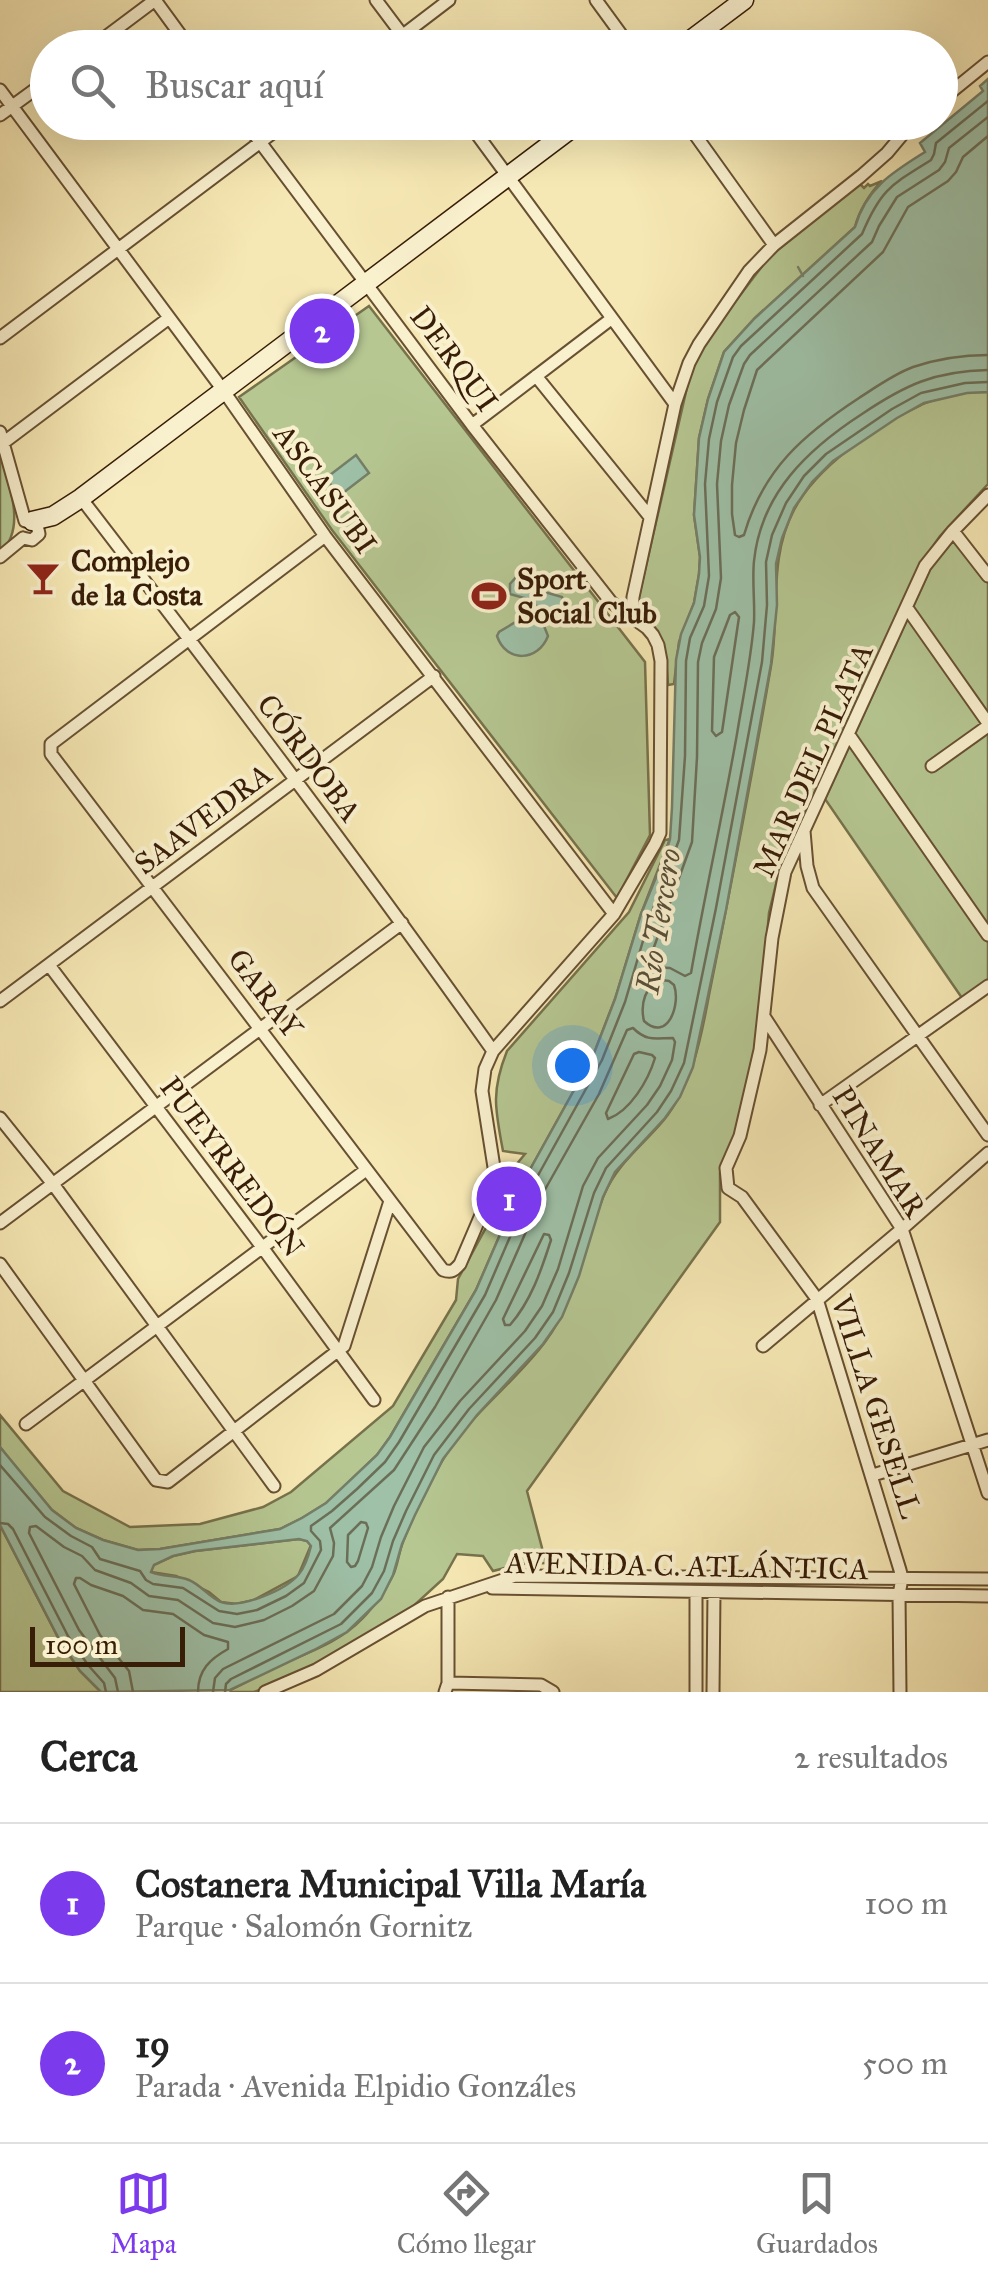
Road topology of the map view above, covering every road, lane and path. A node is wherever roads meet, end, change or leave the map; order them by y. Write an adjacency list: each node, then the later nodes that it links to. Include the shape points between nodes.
1 (155, 0): 6 (street); 7 (street)
2 (376, 0): 8 (street)
3 (449, 0): 9 (street)
4 (596, 0): 10 (street)
5 (744, 0): 11 (main road)
6 (115, 30)
7 (177, 30)
8 (398, 30)
9 (409, 30)
10 (618, 30)
11 (704, 30)
12 (988, 62): 13 (street)
13 (958, 86)
14 (0, 90): 16 (street, ASCASUBI)
15 (30, 93): 16 (street)
16 (12, 106): 17 (street); 18 (street, ASCASUBI)
17 (0, 116)
18 (30, 130)
19 (37, 140): 29 (street, ASCASUBI)
20 (258, 140): 26 (street, DERQUI)
21 (264, 140): 26 (street)
22 (482, 140): 27 (street)
23 (556, 140): 27 (main road)
24 (699, 140): 28 (street)
25 (898, 140): 28 (street)
26 (260, 143): 29 (street); 30 (street, DERQUI)
27 (509, 176): 30 (main road); 32 (street)
28 (774, 245): 36 (street, via 699,344)
29 (118, 248): 31 (street, ASCASUBI); 33 (street)
30 (367, 285): 35 (main road); 37 (street, DERQUI)
31 (170, 318): 35 (street, ASCASUBI); 38 (street)
32 (611, 319): 34 (street); 36 (street)
33 (0, 338)
34 (536, 376): 37 (street); 41 (street)
35 (223, 390): 40 (main road); 44 (street, ASCASUBI)
36 (675, 404): 41 (street)
37 (472, 425): 48 (street, DERQUI, via 611,602)
38 (2, 438): 42 (street)
39 (988, 495): 43 (street, MAR DEL PLATA)
40 (81, 498): 42 (main road); 49 (street, CÓRDOBA)
41 (650, 517): 48 (street)
42 (29, 529): 45 (street)
43 (953, 531): 46 (street); 47 (street, MAR DEL PLATA, via 925,566)
44 (326, 536): 49 (street); 50 (street, ASCASUBI)
45 (0, 558)
46 (988, 576)
47 (907, 608): 51 (street); 52 (street, MAR DEL PLATA)
48 (632, 616): 59 (street, DERQUI, via 653,635 661,661 661,823)
49 (190, 640): 54 (street, CÓRDOBA); 56 (street, GARAY, via 51,744 51,754)
50 (434, 676): 54 (street, SAAVEDRA); 59 (street, ASCASUBI)
51 (988, 724): 53 (street)
52 (849, 735): 55 (street, MAR DEL PLATA); 61 (street)
53 (932, 766)
54 (295, 782): 56 (street, SAAVEDRA); 60 (street, CÓRDOBA)
55 (804, 828): 57 (street); 58 (street, MAR DEL PLATA)
56 (153, 888): 62 (street, SAAVEDRA); 66 (street, GARAY)
57 (813, 888): 58 (street, via 794,884); 67 (street)
58 (781, 890): 65 (street, MAR DEL PLATA)
59 (614, 914): 68 (street, DERQUI)
60 (402, 923): 66 (street); 68 (street, CÓRDOBA)
61 (988, 936)
62 (49, 965): 64 (street, SAAVEDRA); 70 (street, PUEYRREDÓN)
63 (988, 986): 67 (street)
64 (0, 1001)
65 (764, 1018): 69 (street, PINAMAR); 74 (street, MAR DEL PLATA, via 740,1136)
66 (260, 1028): 70 (street); 75 (street, GARAY)
67 (917, 1036): 69 (street); 72 (street)
68 (492, 1051): 77 (street, GARAY, via 482,1091 496,1180 460,1264 442,1270)
69 (820, 1105): 79 (street, PINAMAR)
70 (156, 1106): 76 (street); 80 (street, PUEYRREDÓN)
71 (0, 1118): 76 (street)
72 (988, 1135)
73 (988, 1153): 79 (street)
74 (726, 1168): 82 (street, VILLA GESELL, via 728,1188 742,1197)
75 (366, 1170): 77 (street, GARAY); 80 (street)
76 (53, 1184): 78 (street); 83 (street)
77 (390, 1201): 85 (street)
78 (0, 1223)
79 (902, 1229): 82 (street); 91 (street, PINAMAR)
80 (262, 1248): 83 (street); 85 (street, PUEYRREDÓN)
81 (0, 1264): 86 (street)
82 (817, 1299): 84 (street); 92 (street, VILLA GESELL)
83 (156, 1327): 86 (street); 89 (street)
84 (763, 1346)
85 (338, 1351): 87 (street, PUEYRREDÓN); 89 (street)
86 (83, 1382): 88 (street); 89 (street, via 156,1480 168,1482)
87 (374, 1400)
88 (26, 1424)
89 (234, 1432): 93 (street)
90 (988, 1440): 91 (street)
91 (972, 1445): 92 (street); 94 (street, PINAMAR)
92 (873, 1476): 95 (street, VILLA GESELL)
93 (274, 1486)
94 (988, 1493)
95 (902, 1578): 96 (street, AVENIDA C. ATLÁNTICA); 97 (street, AVENIDA C. ATLÁNTICA, via 515,1576); 100 (street, VILLA GESELL)
96 (988, 1579)
97 (478, 1587): 98 (street, AVENIDA C. ATLÁNTICA); 102 (street)
98 (696, 1592): 99 (street, AVENIDA C. ATLÁNTICA); 106 (street)
99 (714, 1592): 100 (street, AVENIDA C. ATLÁNTICA); 107 (street)
100 (899, 1595): 101 (street, AVENIDA C. ATLÁNTICA); 108 (street, VILLA GESELL)
101 (988, 1596)
102 (448, 1597): 103 (street); 104 (street)
103 (446, 1688): 105 (street, via 541,1685)
104 (266, 1692)
105 (552, 1692)
106 (696, 1692)
107 (714, 1692)
108 (900, 1692)

